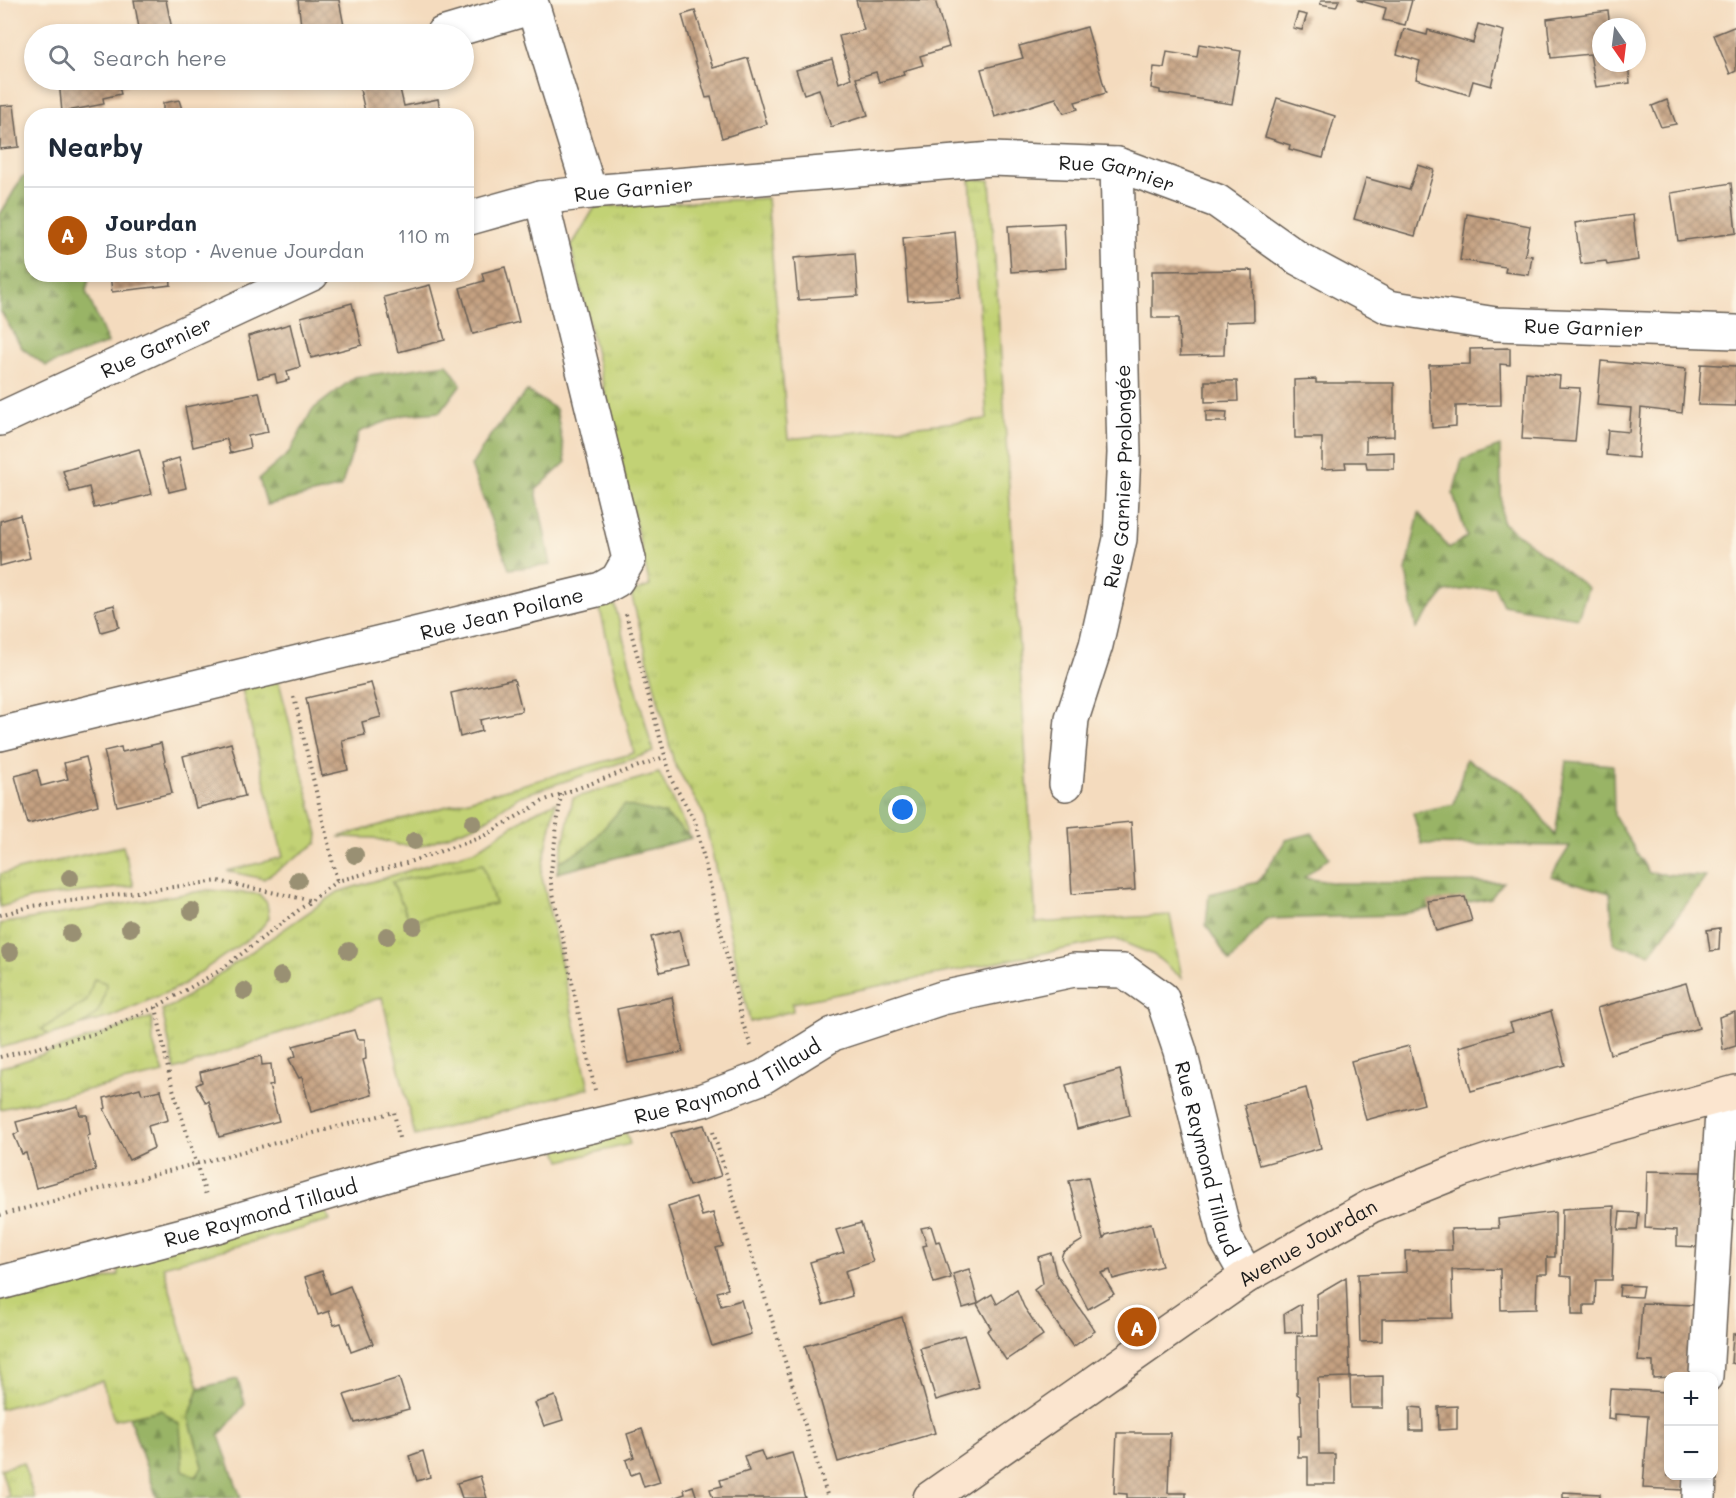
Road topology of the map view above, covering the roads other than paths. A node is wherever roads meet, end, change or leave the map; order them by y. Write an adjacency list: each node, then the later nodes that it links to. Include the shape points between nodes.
1 (474, 25): 3 (street, via 533,7)
2 (1118, 164): 3 (street, Rue Garnier, via 992,159); 7 (street, Rue Garnier, via 1217,201 1299,260 1388,307 1496,324); 10 (street, Rue Garnier Prolongée, via 1124,453 1120,539 1096,645 1072,719)
3 (590, 192): 4 (street, Rue Garnier)
4 (541, 198): 5 (street, Rue Garnier); 9 (street, Rue Jean Poilane, via 629,559 617,580 601,589)
5 (474, 217)
6 (295, 282): 8 (street, Rue Garnier)
7 (1736, 332)
8 (0, 419)
9 (0, 734)
10 (1066, 784)
11 (1729, 1094): 12 (main road, Avenue Jourdan, via 1512,1153 1414,1187 1371,1206); 14 (street)
12 (1247, 1276): 13 (street, Rue Raymond Tillaud, via 1226,1239 1180,1051 1162,998 1124,972 1074,970 942,998 833,1034 763,1077 703,1100 405,1170 217,1226); 16 (main road, Avenue Jourdan)
13 (0, 1283)
14 (1706, 1372)
15 (1700, 1480): 17 (street)
16 (930, 1498)
17 (1699, 1498)

